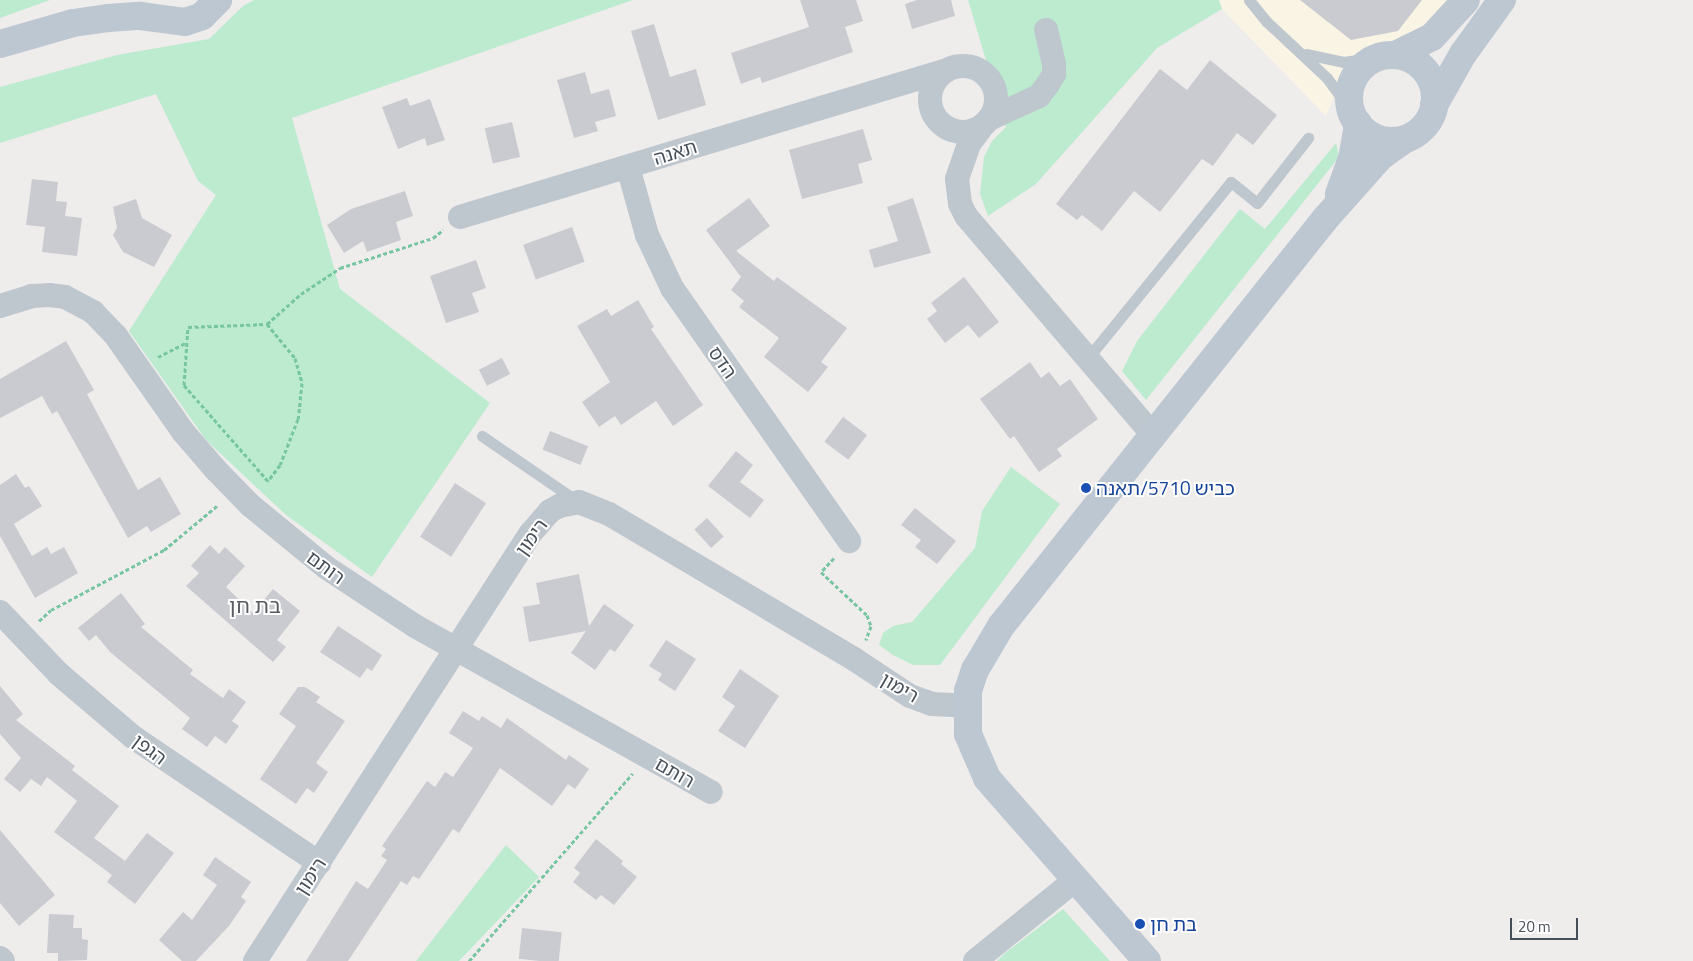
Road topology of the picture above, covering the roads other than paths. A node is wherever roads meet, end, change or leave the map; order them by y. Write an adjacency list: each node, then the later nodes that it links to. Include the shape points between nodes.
1 (109, 0): 7 (main road)
2 (218, 0): 6 (main road, via 209,11 194,20 176,22)
3 (1249, 0): 10 (lane, via 1267,22)
4 (1466, 0): 11 (main road, via 1432,37)
5 (1502, 0): 14 (main road, via 1463,54)
6 (150, 9): 7 (main road)
7 (73, 23): 9 (main road)
8 (1046, 30): 17 (street, via 1054,64 1054,74 1048,84 1039,96)
9 (0, 44)
10 (1302, 52): 11 (lane, via 1333,61 1352,62); 16 (lane, via 1339,91)
11 (1387, 56): 14 (main road, via 1412,59 1425,70 1433,84); 16 (main road, via 1364,65 1353,79 1349,95)
12 (947, 70): 13 (street, תאנה); 15 (street, via 933,84 930,96); 17 (street, via 965,66 988,77 996,101)
13 (890, 87): 15 (street, via 912,93); 20 (street, תאנה)
14 (1434, 105): 19 (main road, via 1426,124)
15 (935, 115): 17 (street, via 948,128 961,132); 21 (street)
16 (1354, 118): 19 (main road, via 1381,140); 23 (main road, via 1349,171)
17 (987, 122): 21 (street, via 964,155)
18 (1308, 138): 25 (lane, via 1258,203 1231,182)
19 (1405, 139): 23 (main road, via 1381,156)
20 (628, 166): 22 (street, תאנה); 29 (street, הדס, via 647,235 672,288)
21 (957, 185): 25 (street, via 966,216)
22 (460, 217)
23 (1325, 219): 26 (main road)
24 (0, 306): 31 (street, רותם, via 32,296 49,295 79,303 105,323 184,433 235,490 327,568 369,598)
25 (1087, 359): 26 (street)
26 (1153, 435): 32 (main road, via 1001,626 975,670)
27 (482, 436): 28 (lane)
28 (579, 502): 31 (street, רימון, via 559,506 540,521); 32 (street, רימון, via 609,514 921,701)
29 (849, 541)
30 (0, 612): 34 (street, הגפן, via 59,674 133,737)
31 (457, 649): 33 (street, רותם); 34 (street, רימון)
32 (967, 706): 35 (main road, via 968,734 987,778)
33 (711, 792)
34 (319, 863): 38 (street, רימון)
35 (1075, 880): 39 (street); 40 (main road)
36 (0, 958): 37 (street)
37 (2, 961)
38 (255, 961)
39 (975, 961)
40 (1147, 961)

